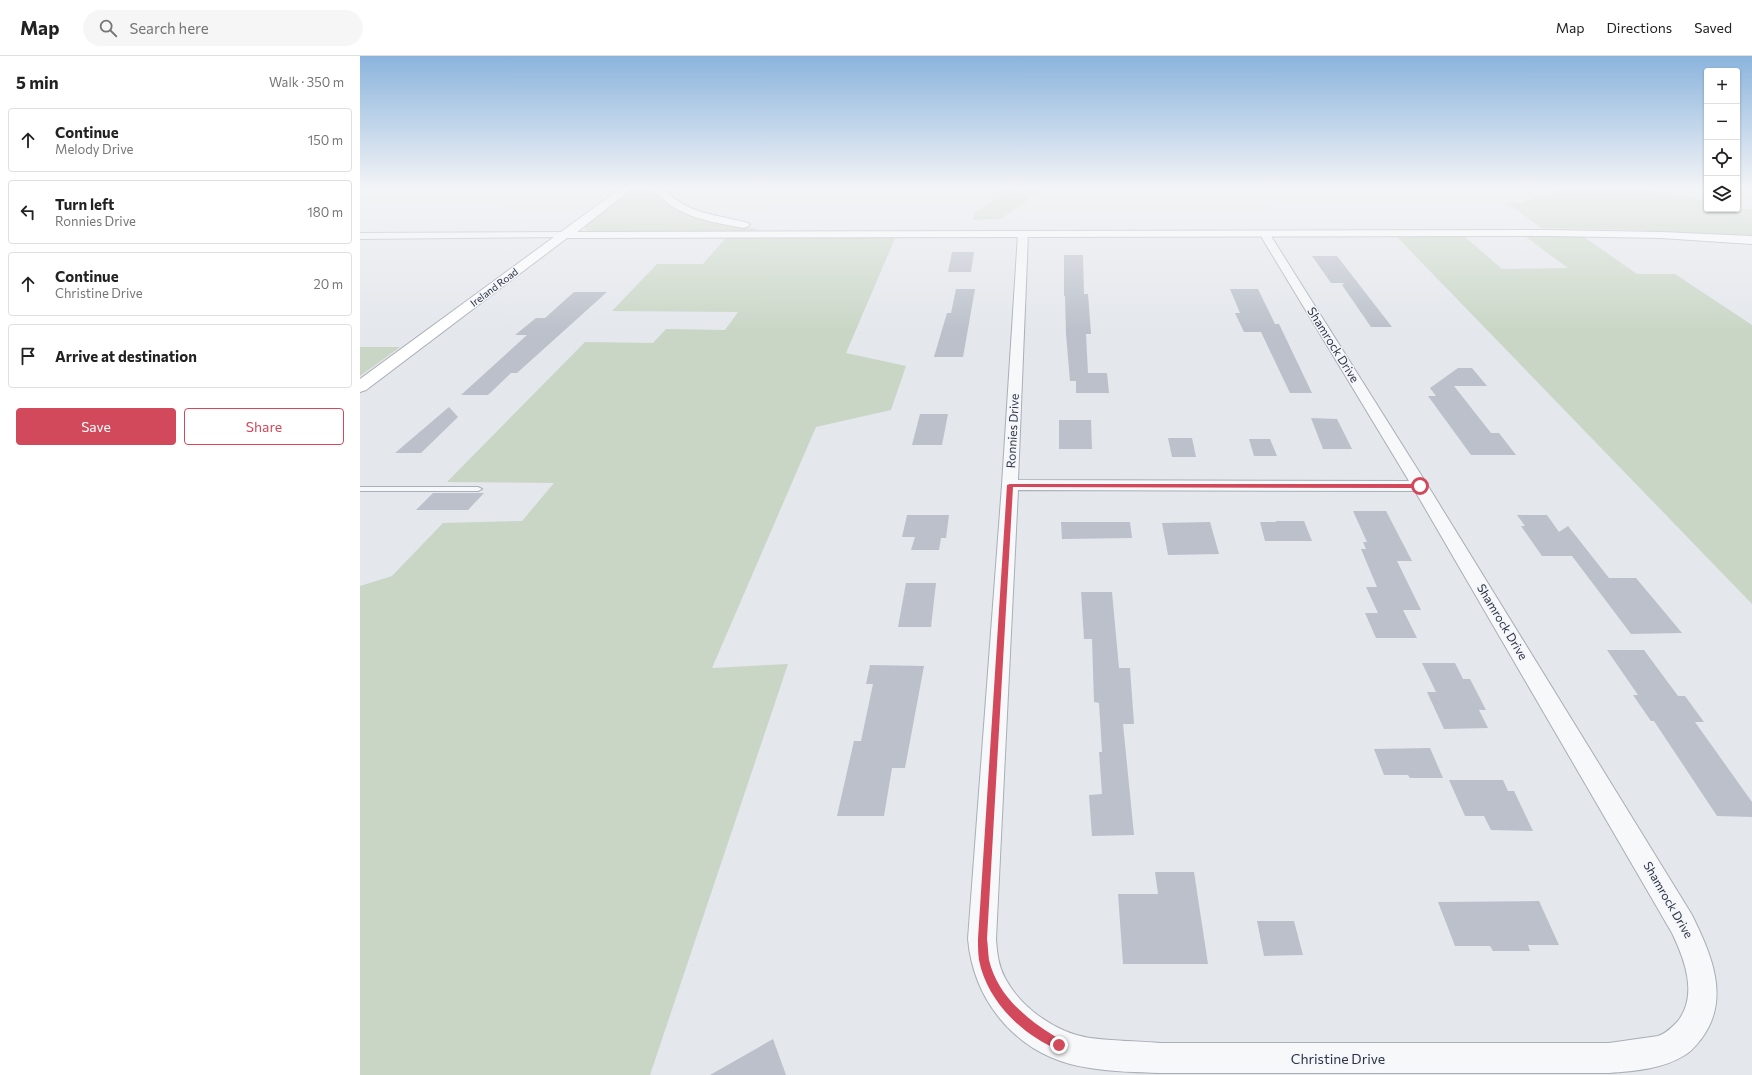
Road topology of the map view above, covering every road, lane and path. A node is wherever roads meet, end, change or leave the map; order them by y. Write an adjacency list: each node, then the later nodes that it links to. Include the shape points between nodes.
1 (565, 235): 8 (street, Ireland Road)
2 (360, 236): 3 (street)
3 (452, 236)
4 (1023, 236): 9 (street, Ronnies Drive)
5 (1266, 236): 10 (street, Shamrock Drive)
6 (1650, 236): 7 (street)
7 (1752, 240)
8 (360, 387)
9 (1010, 485): 10 (street); 13 (street, Ronnies Drive, via 982,939 984,960)
10 (1420, 486): 14 (street, Shamrock Drive, via 1675,910 1693,946 1701,975 1704,998)
11 (360, 489): 12 (lane)
12 (478, 489)
13 (994, 987): 14 (street, Christine Drive, via 1012,1011 1034,1031 1059,1045 1089,1053 1160,1058 1609,1058 1652,1053 1675,1044)
14 (1697, 1023)

